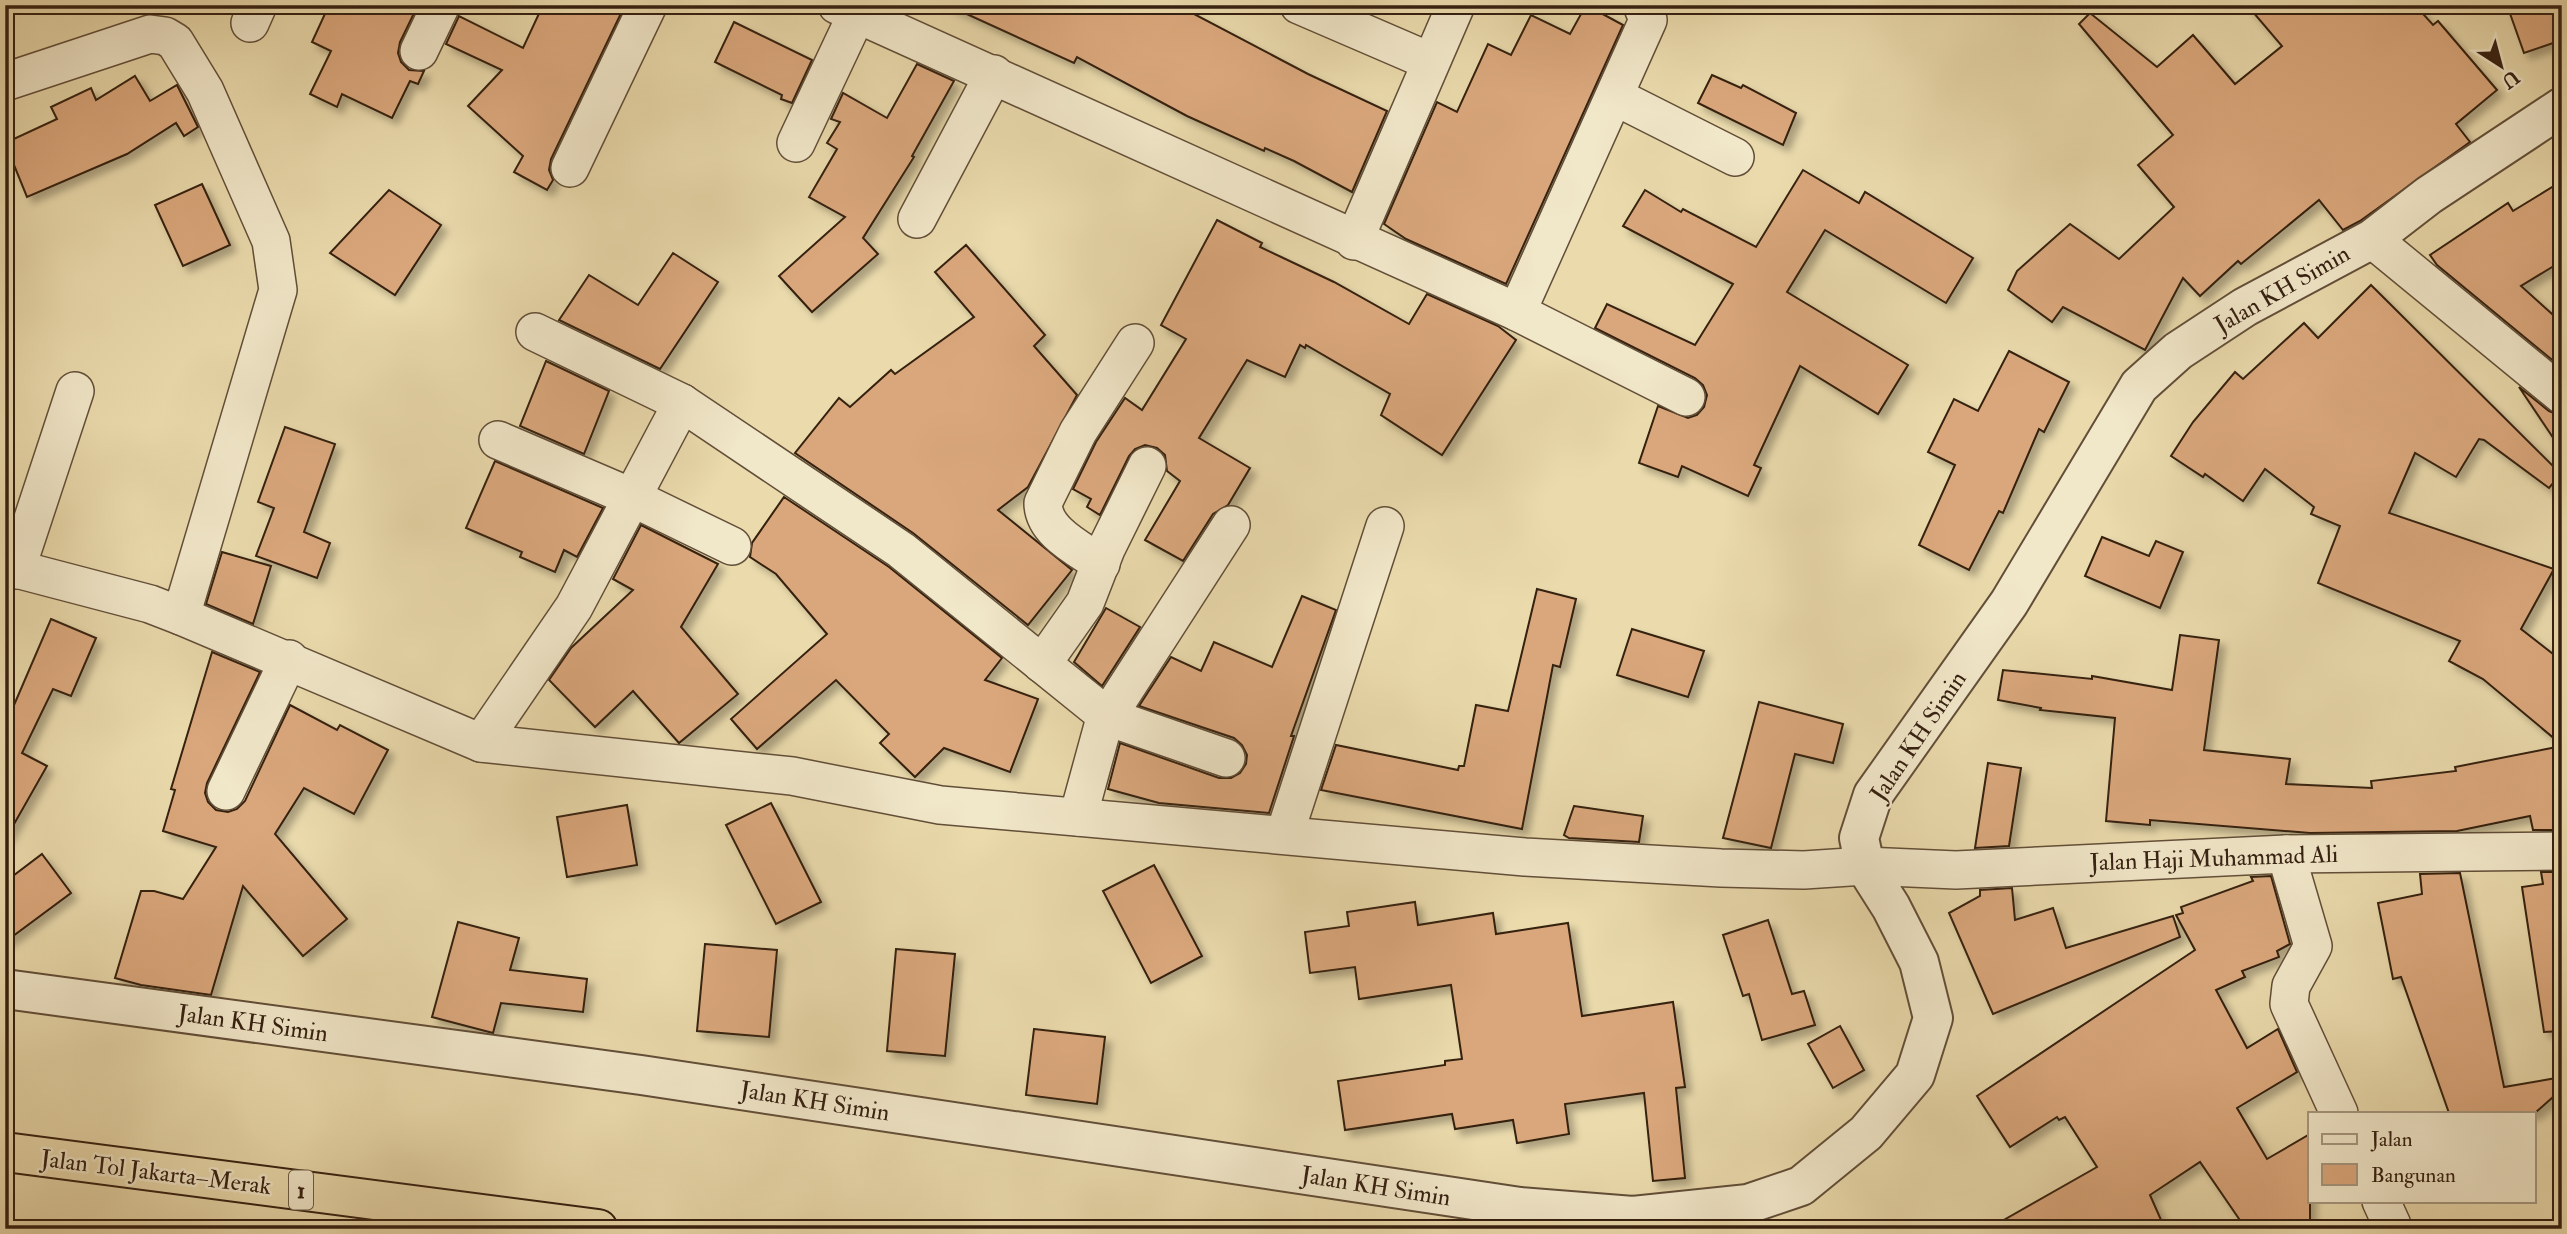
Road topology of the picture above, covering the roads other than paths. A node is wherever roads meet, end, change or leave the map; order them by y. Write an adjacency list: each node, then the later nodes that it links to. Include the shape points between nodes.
1 (441, 5): 7 (street)
2 (648, 5): 15 (street)
3 (1299, 5): 8 (street)
4 (1456, 5): 8 (street)
5 (1642, 5): 11 (street, via 1648,20)
6 (852, 8): 9 (street); 13 (street)
7 (419, 51)
8 (1429, 61): 18 (street)
9 (994, 74): 16 (street); 18 (street)
10 (5, 82): 34 (street, via 150,34 165,36 182,51 205,91 271,241 278,289)
11 (1616, 97): 14 (street); 19 (street)
12 (2562, 107): 17 (street, Jalan KH Simin, via 2429,195)
13 (796, 144)
14 (1735, 158)
15 (570, 168)
16 (917, 219)
17 (2372, 239): 23 (street); 45 (street, Jalan KH Simin, via 2245,307 2178,351 2140,386 2009,603 1873,795 1859,838)
18 (1354, 241): 19 (street)
19 (1517, 312): 24 (street)
20 (536, 332): 25 (street)
21 (1135, 343): 32 (street, via 1078,432 1043,503 1050,526)
22 (75, 391): 33 (street)
23 (2562, 396)
24 (1686, 397)
25 (682, 403): 28 (street); 36 (street, via 901,550)
26 (498, 440): 28 (street)
27 (1147, 466): 32 (street)
28 (631, 497): 31 (street); 38 (street, via 574,607)
29 (1231, 525): 37 (street)
30 (1385, 526): 42 (street)
31 (732, 546)
32 (1101, 564): 36 (street, via 1085,603)
33 (11, 568): 34 (street, Jalan Haji Muhammad Ali)
34 (181, 616): 35 (street, Jalan Haji Muhammad Ali)
35 (289, 659): 38 (street, Jalan Haji Muhammad Ali); 40 (street)
36 (1042, 664): 37 (street)
37 (1108, 717): 39 (street); 41 (street)
38 (481, 743): 41 (street, Jalan Haji Muhammad Ali, via 792,776 940,805)
39 (1226, 758)
40 (226, 791)
41 (1077, 817): 42 (street, Jalan Haji Muhammad Ali)
42 (1285, 833): 45 (street, Jalan Haji Muhammad Ali, via 1551,859 1735,868)
43 (2562, 851): 44 (street, Jalan Haji Muhammad Ali)
44 (2286, 854): 45 (street, Jalan Haji Muhammad Ali, via 1956,870); 47 (street, via 2313,946 2291,986 2289,1004)
45 (1866, 866): 46 (street, Jalan KH Simin, via 1919,962 1933,1018 1915,1075 1866,1133 1801,1186 1748,1204 1633,1216 1506,1205 641,1075)
46 (5, 989)
47 (2339, 1112)
48 (5, 1152): 49 (highway, Jalan Tol Jakarta–Merak / 1)
49 (598, 1229)

